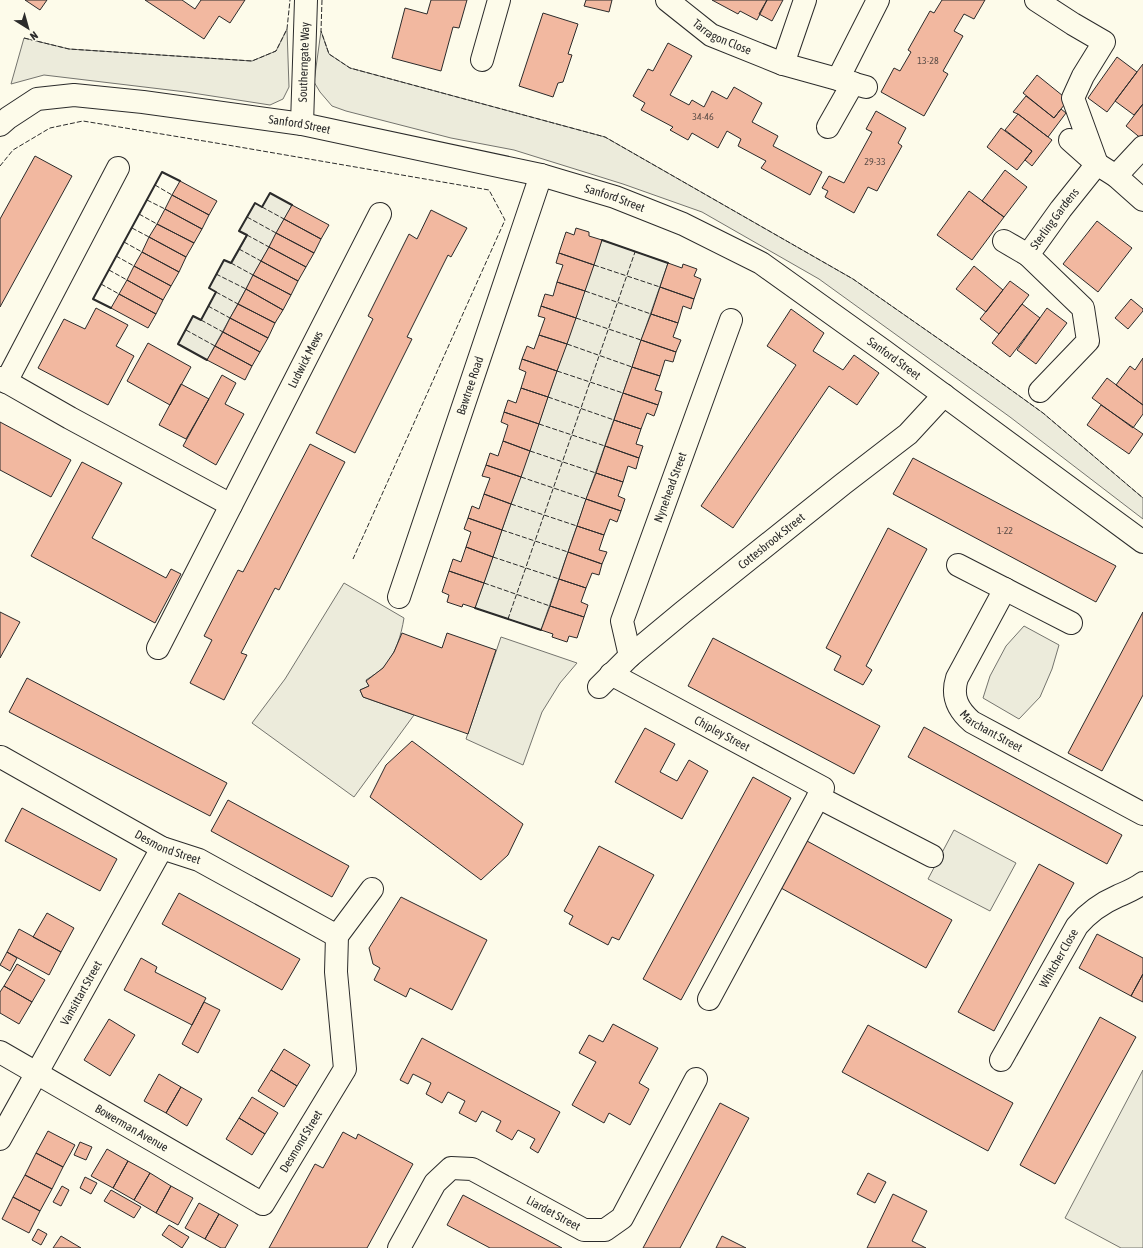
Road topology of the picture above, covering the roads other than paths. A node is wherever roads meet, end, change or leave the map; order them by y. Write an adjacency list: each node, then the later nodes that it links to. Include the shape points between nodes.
1 (306, 0): 10 (street, Southerngate Way)
2 (499, 0): 7 (street)
3 (667, 0): 8 (street, Tarragon Close, via 711,35)
4 (805, 0): 8 (street)
5 (878, 0): 9 (street)
6 (1036, 0): 15 (street, via 1104,42 1073,98)
7 (482, 60)
8 (783, 64): 9 (street, Tarragon Close)
9 (853, 83): 12 (street)
10 (302, 124): 11 (street, Sanford Street, via 74,95 37,99); 17 (street, Sanford Street)
11 (0, 125)
12 (828, 127)
13 (1070, 140): 15 (street)
14 (1143, 147): 18 (street)
15 (1097, 164): 18 (street); 22 (street, Sterling Gardens, via 1061,208)
16 (118, 168): 24 (street)
17 (541, 175): 26 (street, Sanford Street, via 615,196 683,224 761,263); 31 (street, Bawtree Road)
18 (1116, 176): 19 (street)
19 (1143, 200)
20 (380, 214): 27 (street, Ludwick Mews)
21 (1004, 241): 22 (street)
22 (1028, 255): 25 (street, Sterling Gardens, via 1083,308 1088,341)
23 (731, 320): 34 (street, Nynehead Street, via 622,621)
24 (3, 380): 27 (street)
25 (1040, 391)
26 (944, 395): 28 (street, Sanford Street); 34 (street, Cottesbrook Street, via 908,434)
27 (231, 505): 33 (street, Ludwick Mews)
28 (1143, 542)
29 (958, 565): 30 (street)
30 (1005, 589): 32 (street); 38 (street, Marchant Street, via 957,678 954,694 959,709 972,722)
31 (399, 597)
32 (1071, 623)
33 (158, 648)
34 (630, 656): 35 (street, Cottesbrook Street)
35 (605, 680): 37 (street, Chipley Street, via 823,788)
36 (1, 757): 39 (street, Desmond Street)
37 (818, 797): 40 (street); 44 (street)
38 (1143, 814)
39 (162, 848): 43 (street, Desmond Street, via 199,860); 47 (street, Vansittart Street)
40 (932, 856)
41 (1143, 883): 46 (street, Whitcher Close, via 1106,902 1083,918)
42 (372, 889): 43 (street)
43 (337, 936): 50 (street, Desmond Street, via 336,972 345,1069)
44 (709, 999)
45 (0, 1052): 47 (street, Bowerman Avenue)
46 (1001, 1060)
47 (36, 1074): 49 (street, Vansittart Street); 50 (street, Bowerman Avenue)
48 (696, 1079): 51 (street, Liardet Street, via 622,1218 606,1230 584,1230 472,1169 451,1168 435,1183)
49 (0, 1139)
50 (263, 1204)
51 (399, 1248)

